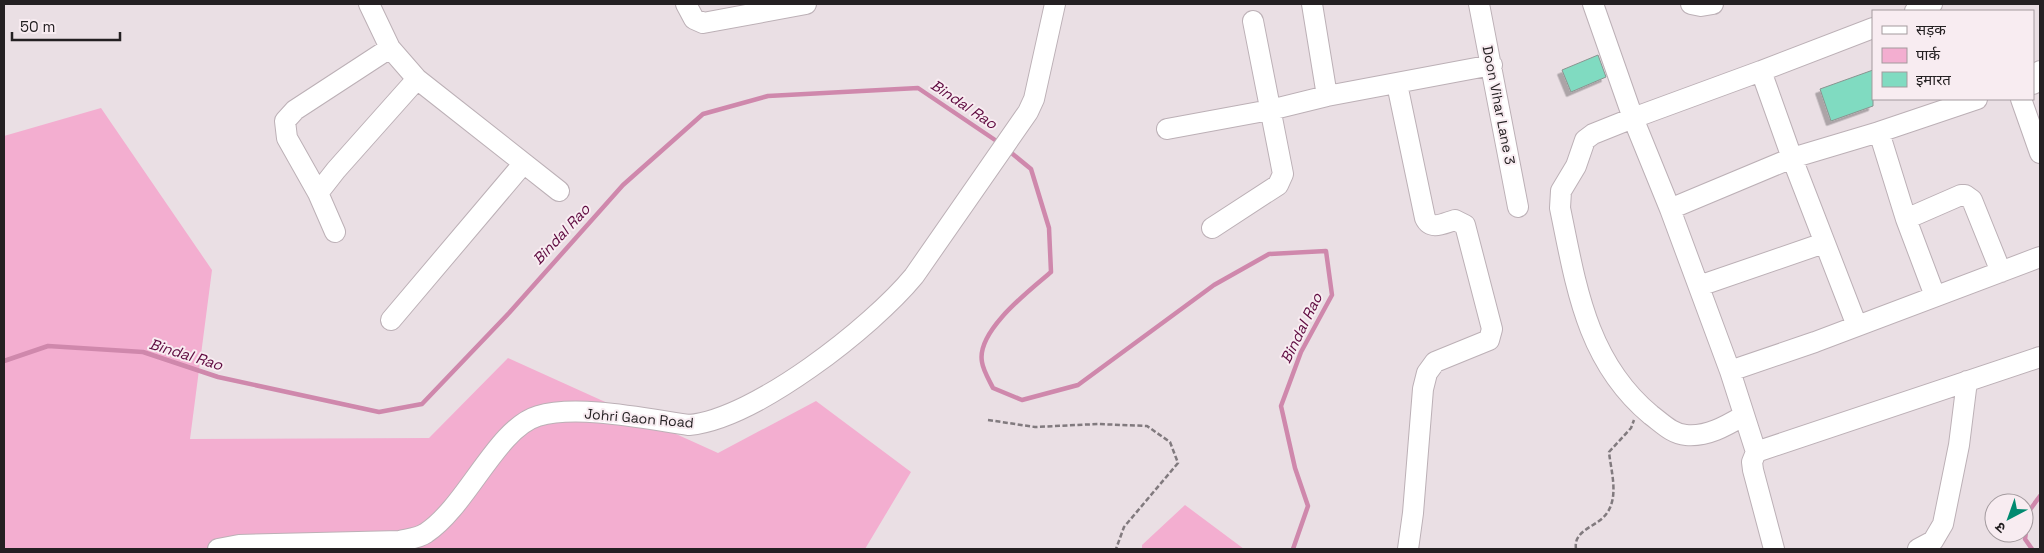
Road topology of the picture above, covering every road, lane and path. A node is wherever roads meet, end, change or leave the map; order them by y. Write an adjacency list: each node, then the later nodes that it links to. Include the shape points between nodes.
1 (369, 4): 15 (street)
2 (686, 4): 11 (street, via 694,19 703,22)
3 (806, 4): 11 (street)
4 (1055, 4): 53 (street, Johri Gaon Road, via 1034,99 1014,134 914,276 861,328 778,389 748,407 704,424 583,412 536,416 506,439 446,518 424,535 400,541 239,545)
5 (1312, 4): 22 (street)
6 (1479, 4): 16 (street, Doon Vihar Lane 3)
7 (1593, 4): 26 (street)
8 (1690, 4): 9 (street)
9 (1713, 4)
10 (1932, 4): 12 (street)
11 (761, 7)
12 (1917, 10)
13 (1254, 21): 25 (street)
14 (1872, 28): 17 (street)
15 (390, 48): 19 (street); 33 (street, via 288,115 284,124 287,138)
16 (1492, 65): 21 (street); 34 (street, Doon Vihar Lane 3)
17 (1761, 71): 26 (street); 30 (street)
18 (2040, 72): 20 (street)
19 (417, 79): 31 (street); 33 (street)
20 (2034, 83)
21 (1397, 84): 22 (street); 55 (street, via 1425,218 1428,224 1435,226 1455,220 1465,225 1492,329 1489,340 1435,362 1427,373)
22 (1327, 96): 25 (street)
23 (1974, 100): 28 (street)
24 (2022, 100): 29 (street)
25 (1270, 110): 27 (street); 37 (street, via 1282,166 1281,181)
26 (1633, 118): 35 (street); 49 (street, via 1585,140 1562,191 1560,208 1588,328 1610,370)
27 (1167, 129)
28 (1879, 132): 30 (street); 36 (street)
29 (2040, 153)
30 (1792, 158): 35 (street); 39 (street)
31 (523, 164): 32 (street); 44 (street)
32 (559, 190)
33 (318, 194): 38 (street)
34 (1518, 207)
35 (1670, 209): 42 (street)
36 (1906, 219): 41 (street, via 1961,196 1969,196); 43 (street)
37 (1212, 228)
38 (336, 232)
39 (1824, 243): 42 (street); 45 (street)
40 (2040, 257): 41 (street)
41 (2001, 272): 43 (street)
42 (1699, 286): 47 (street)
43 (1935, 296): 45 (street)
44 (391, 320)
45 (1857, 326): 47 (street)
46 (2040, 357): 48 (street)
47 (1730, 371): 50 (street)
48 (1967, 381): 52 (street); 58 (street, via 1959,445 1943,524 1933,541)
49 (1641, 405): 50 (street, via 1668,428 1687,436 1718,430); 56 (path, via 1631,428 1609,452 1614,493 1607,514 1579,535)
50 (1743, 416): 52 (street)
51 (988, 420): 54 (path, via 1035,427 1147,426 1170,442 1178,463 1124,527)
52 (1756, 452): 57 (street, via 1753,470)
53 (218, 549)
54 (1116, 549)
55 (1408, 549)
56 (1576, 549)
57 (1774, 549)
58 (1918, 549)

